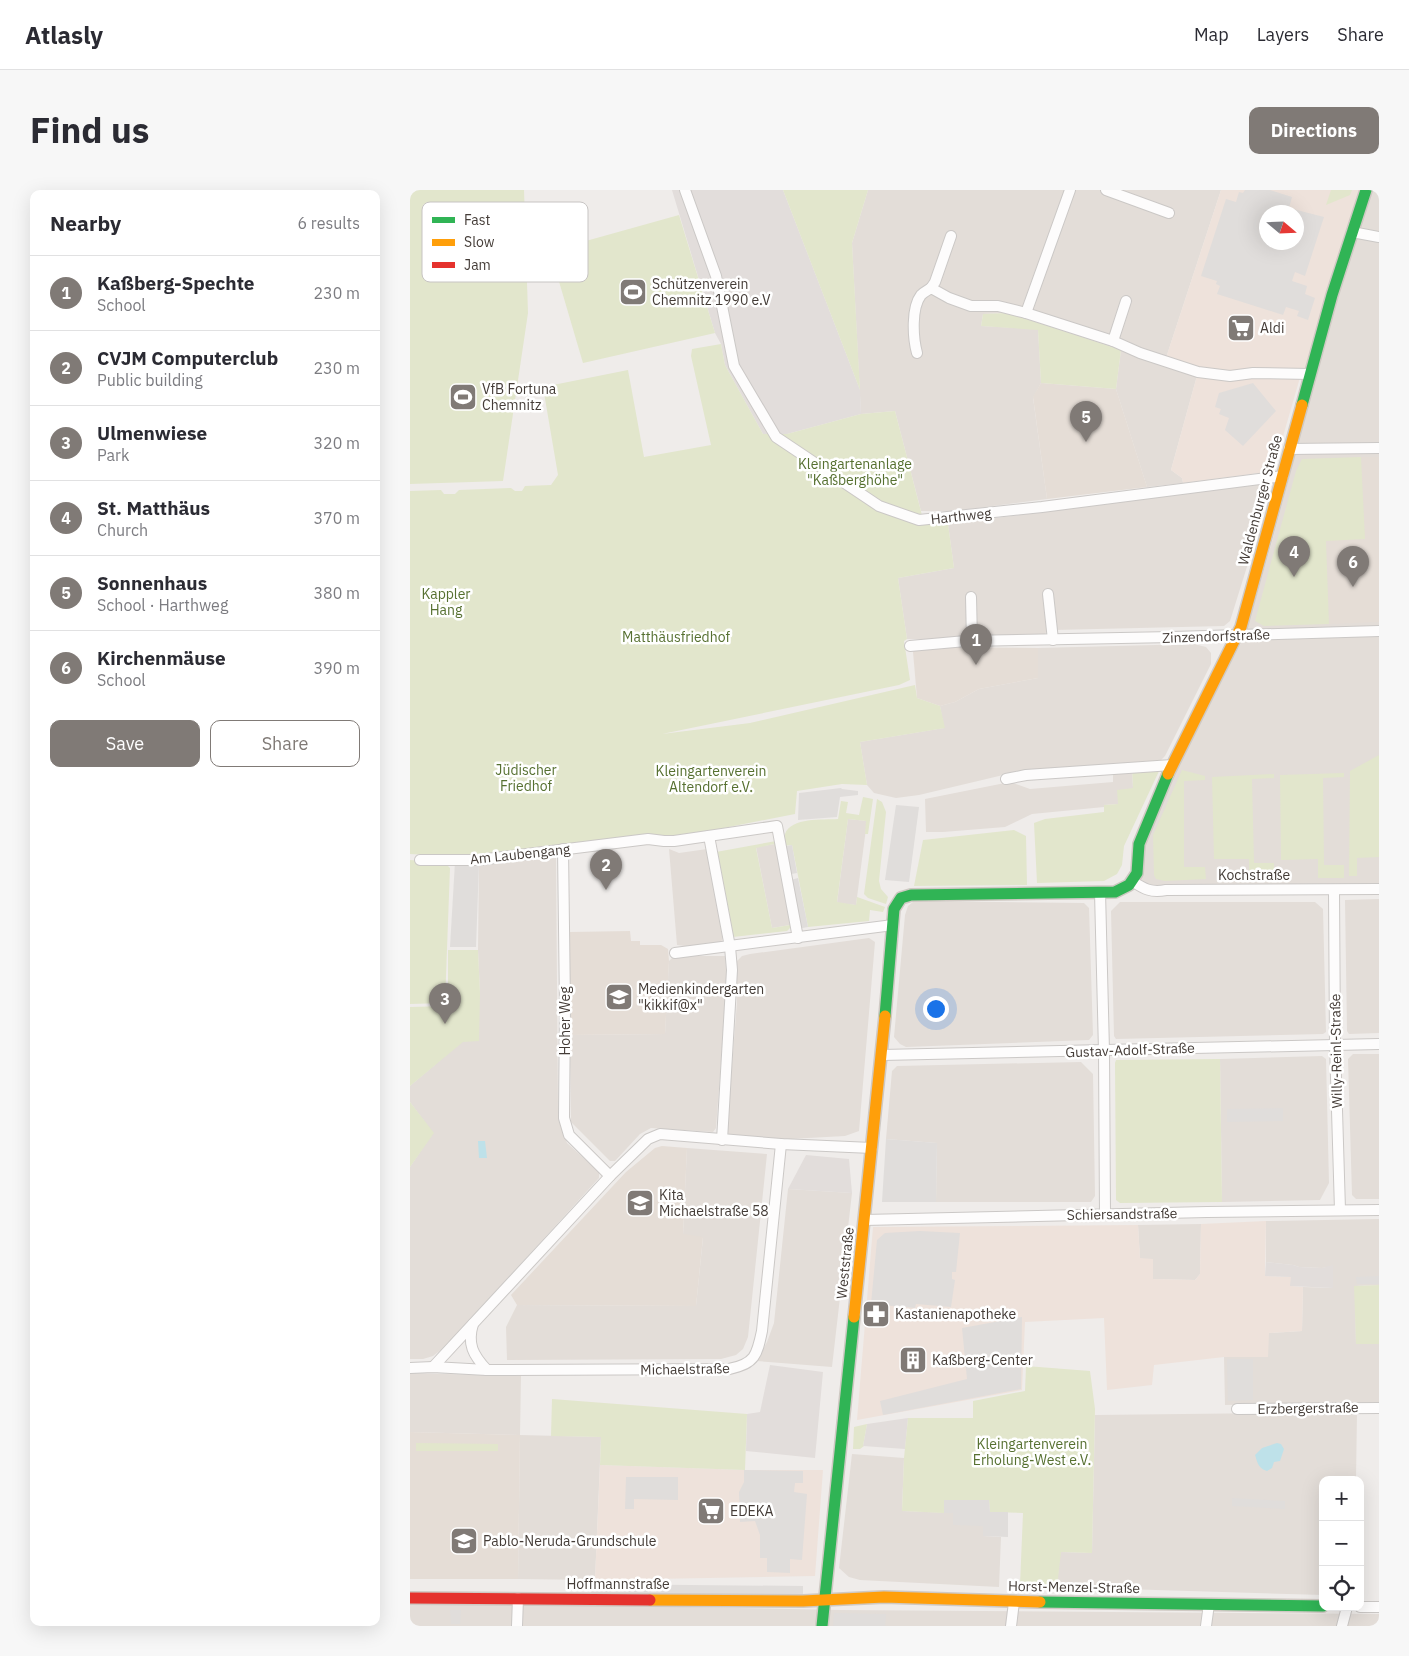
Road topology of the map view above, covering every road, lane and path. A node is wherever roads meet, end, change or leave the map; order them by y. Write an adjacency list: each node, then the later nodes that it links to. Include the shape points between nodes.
1 (685, 190): 17 (street, Harthweg, via 716,276 734,366 776,437 878,506 919,520)
2 (1070, 190): 11 (street)
3 (1106, 190): 5 (street)
4 (1366, 190): 6 (street, Waldenburger Straße)
5 (1169, 212)
6 (1352, 232): 8 (street); 14 (street, Waldenburger Straße)
7 (951, 236): 9 (street)
8 (1379, 236)
9 (931, 288): 11 (street, via 971,306 998,306); 13 (street, via 920,298 914,316 913,338)
10 (1126, 302): 12 (street)
11 (1026, 313): 12 (street)
12 (1112, 341): 14 (street, via 1198,372 1230,376)
13 (917, 353)
14 (1310, 374): 16 (street, Waldenburger Straße)
15 (1379, 448): 16 (street)
16 (1289, 449): 17 (street, Waldenburger Straße)
17 (1283, 476): 21 (street, Waldenburger Straße)
18 (1048, 594): 22 (street)
19 (970, 597): 23 (street)
20 (1379, 631): 21 (street, Zinzendorfstraße)
21 (1237, 636): 22 (street, Zinzendorfstraße); 25 (street, Waldenburger Straße)
22 (1053, 640): 23 (street, Zinzendorfstraße)
23 (972, 641): 24 (street, Zinzendorfstraße)
24 (910, 646)
25 (1172, 765): 26 (street); 30 (street, Waldenburger Straße, via 1139,844 1137,873)
26 (1006, 779)
27 (709, 836): 28 (street, Am Laubengang); 35 (street, Am Laubengang, via 777,826); 36 (street)
28 (563, 849): 29 (street, Am Laubengang, via 479,860); 45 (street, Hoher Weg, via 564,1118 569,1135)
29 (420, 860)
30 (1128, 884): 32 (street, Kochstraße, via 1154,892); 33 (street, via 1115,892)
31 (1379, 889): 32 (street, Kochstraße)
32 (1334, 891): 38 (street, Willy-Reinl-Straße)
33 (1100, 892): 34 (street, Weststraße, via 911,895 897,902); 40 (street)
34 (893, 925): 35 (street); 41 (street, Weststraße)
35 (798, 938): 36 (street)
36 (730, 947): 37 (street); 42 (street, via 732,970)
37 (676, 953)
38 (1335, 1044): 39 (street, Gustav-Adolf-Straße); 40 (street, Gustav-Adolf-Straße); 46 (street, Willy-Reinl-Straße)
39 (1379, 1044)
40 (1104, 1051): 41 (street, Gustav-Adolf-Straße); 48 (street)
41 (882, 1055): 44 (street, Weststraße)
42 (722, 1140): 43 (street); 45 (street, via 660,1134 648,1139)
43 (781, 1144): 44 (street); 53 (street, Michaelstraße, via 762,1331 752,1360 742,1367 729,1369)
44 (872, 1148): 49 (street, Weststraße)
45 (610, 1176): 50 (street)
46 (1340, 1210): 47 (street, Schiersandstraße); 48 (street, Schiersandstraße)
47 (1379, 1210)
48 (1105, 1215): 49 (street, Schiersandstraße)
49 (864, 1220): 58 (street, Weststraße)
50 (473, 1323): 51 (street); 53 (street, via 470,1340 476,1357)
51 (433, 1367): 52 (street, Michaelstraße); 53 (street, Michaelstraße)
52 (410, 1368)
53 (487, 1370)
54 (1379, 1408): 55 (street, Erzbergerstraße)
55 (1237, 1409)
56 (410, 1598): 57 (street, Hoffmannstraße)
57 (518, 1598): 58 (street, Hoffmannstraße); 65 (street)
58 (825, 1599): 59 (street, Horst-Menzel-Straße, via 884,1597); 66 (street, Weststraße)
59 (1014, 1602): 60 (street, Horst-Menzel-Straße); 67 (street)
60 (1209, 1604): 61 (street, Horst-Menzel-Straße); 68 (street)
61 (1319, 1606)
62 (1364, 1607): 63 (street)
63 (1379, 1607)
64 (1346, 1611): 69 (street)
65 (517, 1626)
66 (822, 1626)
67 (1012, 1626)
68 (1206, 1626)
69 (1342, 1626)

